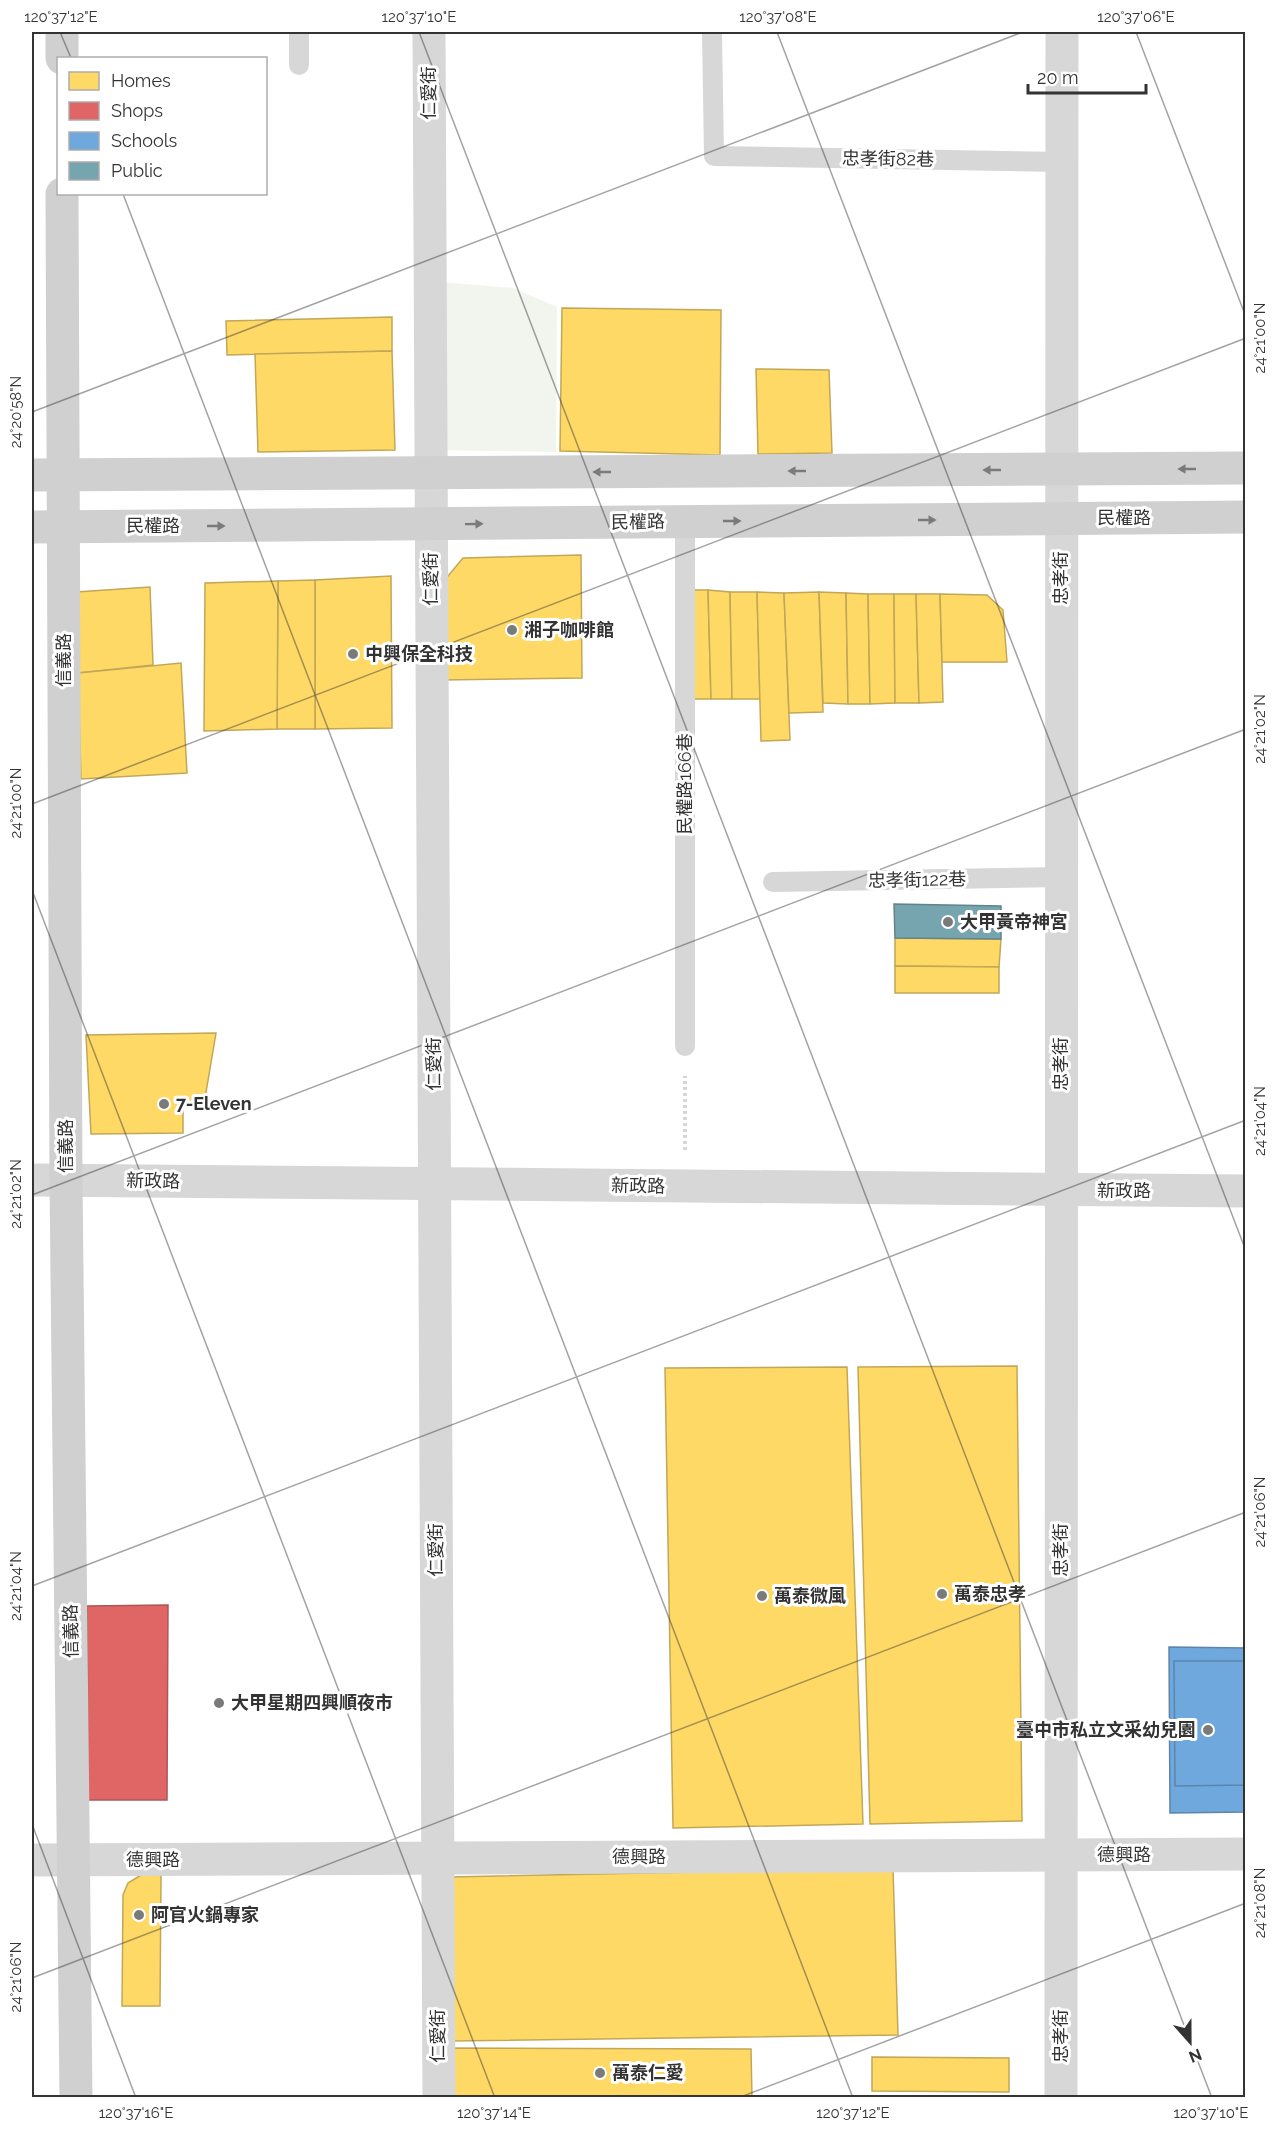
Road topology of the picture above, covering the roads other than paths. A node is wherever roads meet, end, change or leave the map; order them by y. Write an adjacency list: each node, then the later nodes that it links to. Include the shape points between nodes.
1 (62, 32): 6 (street)
2 (299, 32): 7 (lane)
3 (429, 32): 12 (street, 仁愛街)
4 (712, 32): 8 (lane, 忠孝街82巷, via 714,156)
5 (1062, 32): 8 (street, 忠孝街)
6 (62, 57)
7 (299, 65)
8 (1062, 162): 11 (street, 忠孝街)
9 (62, 195): 13 (street, 信義路)
10 (1245, 468): 11 (street, one-way to 11)
11 (1062, 470): 12 (street, one-way to 12); 15 (street, 忠孝街)
12 (431, 473): 13 (street); 17 (street, 仁愛街)
13 (47, 475): 19 (street, 信義路)
14 (1245, 517): 15 (street, 民權路)
15 (1061, 519): 16 (street, 民權路, one-way to 15); 20 (street, 忠孝街)
16 (685, 522): 17 (street, 民權路, one-way to 16); 22 (lane, 民權路166巷)
17 (431, 524): 19 (street, 民權路, one-way to 17); 25 (street, 仁愛街)
18 (32, 527): 19 (street, 民權路)
19 (63, 527): 24 (street, 信義路)
20 (1061, 877): 21 (lane, 忠孝街122巷); 26 (street, 忠孝街)
21 (773, 882)
22 (685, 1046)
23 (32, 1180): 24 (street, 新政路)
24 (66, 1181): 25 (street, 新政路); 32 (street, 信義路)
25 (434, 1184): 26 (street, 新政路); 30 (street, 仁愛街)
26 (1061, 1191): 27 (street, 新政路); 29 (street, 忠孝街)
27 (1245, 1191)
28 (1245, 1854): 29 (street, 德興路)
29 (1061, 1855): 30 (street, 德興路); 35 (street, 忠孝街)
30 (438, 1858): 32 (street, 德興路); 34 (street, 仁愛街)
31 (32, 1860): 32 (street, 德興路)
32 (74, 1860): 33 (street, 信義路)
33 (76, 2097)
34 (439, 2097)
35 (1061, 2097)

